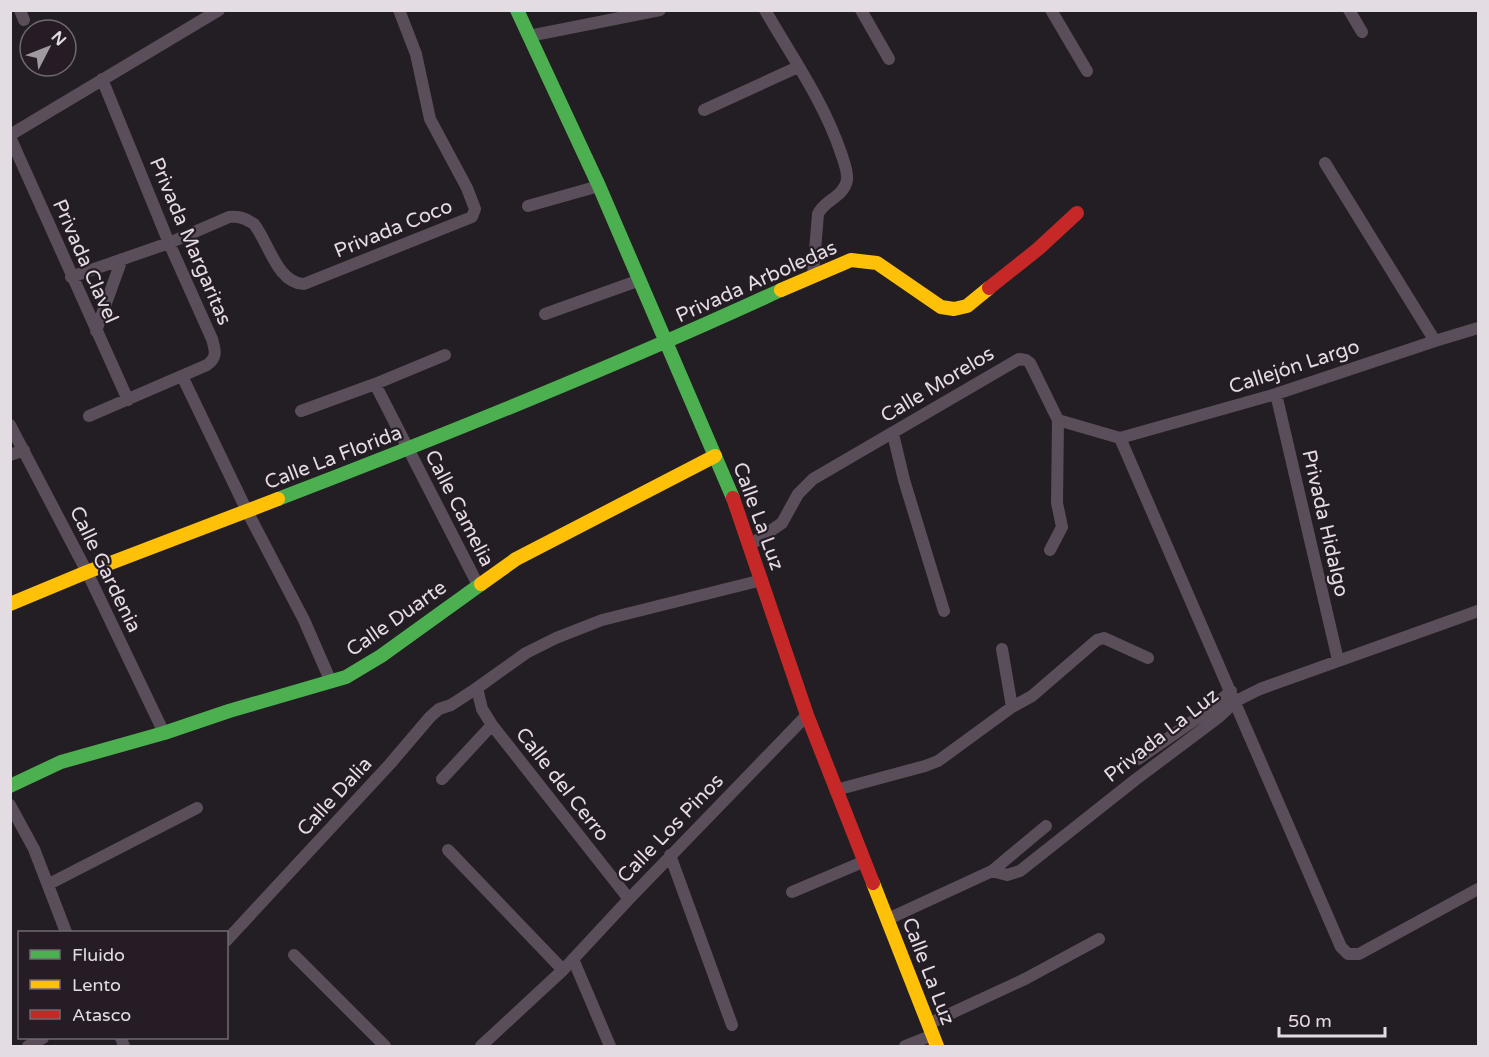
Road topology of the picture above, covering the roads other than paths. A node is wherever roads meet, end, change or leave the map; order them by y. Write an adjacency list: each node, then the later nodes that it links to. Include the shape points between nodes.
1 (219, 10): 14 (street)
2 (399, 10): 21 (street, Privada Coco, via 416,54 430,118 461,175 474,213 304,284 285,276 254,224 247,219 229,217)
3 (517, 10): 10 (street, Calle La Luz)
4 (660, 10): 10 (street)
5 (765, 10): 12 (street)
6 (861, 10): 11 (street)
7 (1051, 10): 13 (street)
8 (1349, 10): 9 (street)
9 (1362, 32)
10 (529, 36): 18 (street, Calle La Luz)
11 (889, 59)
12 (798, 67): 15 (street); 23 (street, via 829,119 847,171 844,188 818,214)
13 (1087, 71)
14 (102, 79): 16 (street); 21 (street, Privada Margaritas)
15 (704, 110)
16 (10, 136): 24 (street, Privada Clavel)
17 (1325, 163): 29 (street)
18 (599, 186): 19 (street); 25 (street, Calle La Luz)
19 (528, 206)
20 (1077, 213): 23 (street, Privada Arboledas, via 967,306 941,307 877,263 851,260)
21 (169, 243): 22 (street); 32 (street, Privada Margaritas, via 215,349 213,360)
22 (122, 259): 24 (street); 28 (street)
23 (813, 275): 30 (street, Privada Arboledas)
24 (71, 277): 28 (street, Privada Clavel)
25 (640, 280): 26 (street); 30 (street, Calle La Luz)
26 (545, 314)
27 (1479, 328): 29 (street, Callejón Largo)
28 (96, 331): 35 (street, Privada Clavel)
29 (1435, 341): 34 (street, Callejón Largo)
30 (668, 342): 42 (street, Calle La Florida); 45 (street, Calle La Luz)
31 (445, 355): 33 (street)
32 (182, 376): 35 (street, Privada Margaritas); 46 (street)
33 (375, 384): 36 (street); 42 (street, Calle Camelia)
34 (1276, 394): 41 (street, Callejón Largo); 57 (street, Privada Hidalgo)
35 (128, 400): 37 (street, Privada Margaritas)
36 (301, 411)
37 (89, 416)
38 (1058, 420): 40 (street, Calle Morelos, via 1030,363 1019,358); 41 (street); 48 (street, via 1057,503 1062,527)
39 (10, 425): 43 (street, Calle Gardenia)
40 (893, 434): 47 (street, Calle Morelos, via 813,479 798,494 782,523); 53 (street)
41 (1120, 438): 60 (street)
42 (408, 448): 46 (street, Calle La Florida); 51 (street, Calle Camelia)
43 (24, 450): 44 (street); 49 (street, Calle Gardenia)
44 (10, 455)
45 (715, 456): 47 (street, Calle La Luz); 51 (street, Calle Duarte, via 516,560)
46 (247, 511): 49 (street, Calle La Florida); 58 (street, via 304,620)
47 (750, 545): 50 (street, Calle La Luz)
48 (1050, 550)
49 (87, 572): 52 (street, Calle La Florida); 64 (street, Calle Gardenia)
50 (762, 580): 59 (street, Calle Dalia, via 602,620 526,653); 62 (street, Calle La Luz)
51 (478, 585): 58 (street, Calle Duarte, via 381,656)
52 (10, 604)
53 (944, 611)
54 (1476, 616): 57 (street, Privada La Luz)
55 (1002, 649): 61 (street)
56 (1148, 658): 61 (street, via 1104,638 1097,640 1032,696)
57 (1338, 660): 60 (street, Privada La Luz)
58 (331, 682): 64 (street, Calle Duarte)
59 (477, 688): 63 (street, Calle del Cerro, via 482,710); 82 (street, Calle Dalia, via 430,717)
60 (1233, 696): 65 (street); 75 (street, Privada La Luz, via 1220,717 1020,871 1007,875); 77 (street, via 1341,947 1348,954 1359,954)
61 (1012, 707): 68 (street, via 938,761)
62 (807, 715): 68 (street, Calle La Luz); 73 (street, Calle Los Pinos)
63 (492, 725): 66 (street); 79 (street, Calle del Cerro)
64 (165, 733): 67 (street, Calle Duarte, via 61,762)
65 (1138, 759)
66 (442, 779)
67 (10, 786)
68 (836, 790): 74 (street, Calle La Luz)
69 (10, 805): 76 (street)
70 (197, 808): 76 (street)
71 (1046, 826): 75 (street)
72 (448, 850): 86 (street)
73 (670, 855): 79 (street, Calle Los Pinos); 87 (street)
74 (865, 861): 78 (street); 80 (street, Calle La Luz)
75 (992, 871): 80 (street, Privada La Luz)
76 (49, 884): 81 (street)
77 (1479, 889)
78 (792, 892)
79 (629, 899): 85 (street, Calle Los Pinos)
80 (888, 919): 88 (street, Calle La Luz)
81 (65, 931)
82 (228, 939)
83 (1099, 939): 88 (street)
84 (294, 955): 91 (street)
85 (573, 959): 86 (street, Calle Los Pinos); 93 (street)
86 (563, 970): 92 (street, Calle Los Pinos)
87 (732, 1025)
88 (933, 1035): 94 (street)
89 (41, 1039): 90 (street)
90 (28, 1047)
91 (385, 1047)
92 (482, 1047)
93 (610, 1047)
94 (905, 1047)

